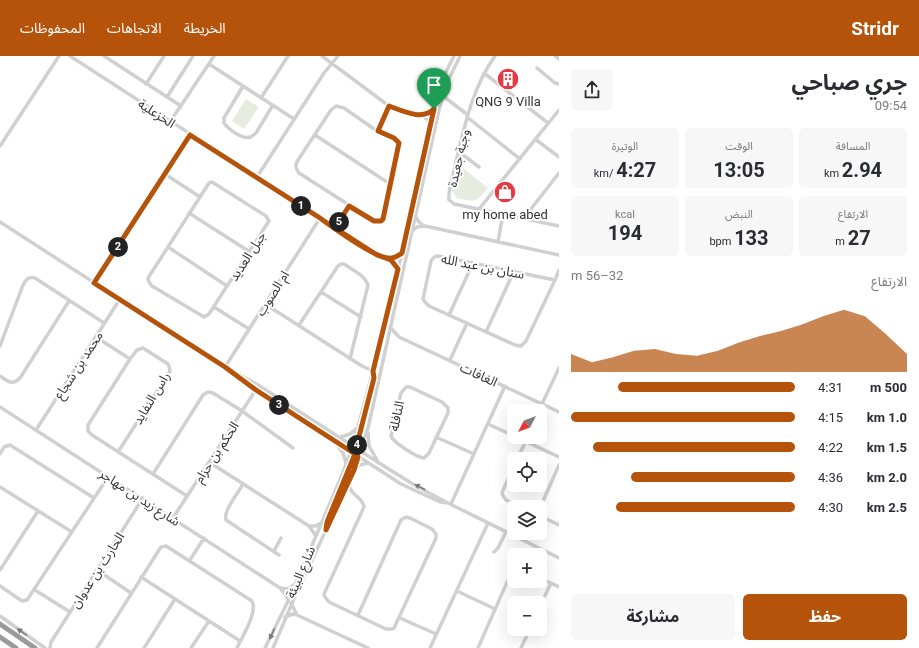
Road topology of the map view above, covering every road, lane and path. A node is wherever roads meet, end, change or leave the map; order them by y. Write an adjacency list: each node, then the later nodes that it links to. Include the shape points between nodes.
1 (59, 56): 42 (street)
2 (70, 56): 16 (street, الخزعلية)
3 (80, 56): 16 (street)
4 (105, 56): 21 (street)
5 (164, 56): 21 (street)
6 (193, 56): 25 (street)
7 (214, 56): 17 (street)
8 (288, 56): 26 (street)
9 (322, 56): 18 (street)
10 (338, 56): 18 (street)
11 (454, 56): 30 (street, شارع البيئة, via 442,80)
12 (460, 56): 24 (street, شارع البيئة)
13 (495, 56): 20 (street, وجبة جعيدة)
14 (555, 56): 15 (street)
15 (559, 59)
16 (77, 61): 35 (street, الخزعلية)
17 (209, 64): 23 (street); 28 (street)
18 (332, 64): 29 (street); 34 (street)
19 (537, 68): 22 (street)
20 (484, 73): 33 (street, وجبة جعيدة); 37 (street)
21 (146, 84): 25 (street)
22 (559, 84)
23 (243, 86): 26 (street); 27 (street, via 224,118 226,127 244,138 251,137)
24 (443, 96): 33 (street); 56 (street, شارع البيئة)
25 (167, 97): 28 (street)
26 (260, 98): 27 (street)
27 (272, 105): 34 (street)
28 (181, 106): 35 (street)
29 (389, 106): 32 (street); 38 (street)
30 (434, 109): 32 (street); 36 (street, شارع البيئة)
31 (559, 110): 37 (street)
32 (422, 115): 36 (street)
33 (467, 116): 43 (street, وجبة جعيدة); 45 (street)
34 (294, 119): 49 (street)
35 (170, 122): 39 (street, الخزعلية)
36 (431, 123): 67 (street, شارع البيئة)
37 (548, 123): 41 (street)
38 (378, 131): 40 (street, via 344,108 336,106); 50 (street, via 399,143)
39 (190, 135): 47 (street); 49 (street, الخزعلية)
40 (315, 135): 50 (street); 52 (street, via 296,163 296,170)
41 (535, 139): 44 (street); 45 (street)
42 (0, 146)
43 (459, 152): 46 (street); 53 (street, وجبة جعيدة, via 449,200 454,204)
44 (559, 157)
45 (520, 158): 53 (street)
46 (478, 167)
47 (165, 174): 51 (street); 75 (street)
48 (559, 174): 58 (street)
49 (256, 177): 57 (street, الخزعلية)
50 (390, 184): 52 (street, via 381,221 374,221)
51 (200, 197): 54 (street, جبل العديد); 66 (street, جبل العديد, via 212,182 268,217 268,223)
52 (349, 206): 62 (street)
53 (479, 209): 55 (street, وجبة جعيدة)
54 (189, 213): 65 (street, جبل العديد); 66 (street)
55 (503, 214): 58 (street, وجبة جعيدة); 64 (street)
56 (415, 216): 60 (street, via 418,222); 63 (street, شارع البيئة)
57 (320, 218): 62 (street, الخزعلية); 80 (street, ام الصوب)
58 (524, 218): 61 (street, وجبة جعيدة)
59 (0, 222): 75 (street)
60 (425, 226): 63 (street, via 417,227); 64 (street)
61 (559, 226)
62 (335, 228): 69 (street, الخزعلية, via 377,255)
63 (411, 232): 87 (street, شارع البيئة)
64 (498, 242): 68 (street)
65 (168, 247): 76 (street); 81 (street, جبل العديد, via 149,276 149,282 204,317 208,316)
66 (250, 252): 76 (street, جبل العديد)
67 (402, 253): 69 (street); 71 (street, شارع البيئة)
68 (559, 255)
69 (388, 258): 71 (street, الخزعلية)
70 (473, 263): 73 (street, سنان بن عبد الله); 82 (street); 82 (street, سنان بن عبد الله, via 440,256 431,261 424,301 429,306)
71 (398, 269): 100 (street, شارع البيئة)
72 (559, 270): 74 (street, سنان بن عبد الله)
73 (514, 271): 74 (street, سنان بن عبد الله); 89 (street)
74 (555, 280): 89 (street, سنان بن عبد الله, via 524,344 515,345)
75 (94, 283): 78 (street)
76 (227, 286): 81 (street, جبل العديد)
77 (321, 292): 83 (street); 83 (street, via 339,265 344,264 367,282 368,289); 86 (street)
78 (120, 299): 84 (street, محمد بن شجاع); 97 (street)
79 (69, 301): 84 (street); 93 (street, via 35,278 28,278); 101 (street, via 20,378 11,382)
80 (265, 304): 86 (street); 88 (street, ام الصوب)
81 (214, 307): 88 (street)
82 (449, 314): 85 (street, سنان بن عبد الله)
83 (361, 317): 95 (street)
84 (104, 323): 90 (street, محمد بن شجاع)
85 (467, 323): 89 (street, سنان بن عبد الله); 96 (street)
86 (299, 325): 95 (street)
87 (390, 327): 91 (street, الغافات); 92 (street, شارع البيئة)
88 (249, 329): 97 (street, ام الصوب)
89 (486, 332)
90 (96, 336): 94 (street); 113 (street, محمد بن شجاع)
91 (399, 337): 92 (street); 96 (street, الغافات)
92 (387, 340): 112 (street, شارع البيئة)
93 (0, 346)
94 (130, 359): 122 (street, راس النفايد, via 88,428 92,435); 122 (street, راس النفايد, via 137,350 143,348 168,364 170,371)
95 (350, 359): 100 (street)
96 (450, 360): 103 (street, الغافات)
97 (225, 367): 99 (street)
98 (559, 368): 105 (street)
99 (230, 370): 102 (street); 104 (street)
100 (373, 371): 111 (street, شارع البيئة); 119 (street, via 374,378)
101 (0, 376)
102 (258, 385): 104 (street, الحكم بن حزام); 115 (street)
103 (505, 386): 105 (street, الغافات); 110 (street)
104 (256, 390): 108 (street, الحكم بن حزام); 117 (street)
105 (542, 404)
106 (547, 406): 109 (street, الغافات)
107 (0, 407): 113 (street, شارع زيد بن مهاجر)
108 (242, 411): 120 (street); 128 (street, الحكم بن حزام); 134 (street, via 213,393 205,393)
109 (559, 412)
110 (488, 424): 114 (street); 125 (street)
111 (359, 425): 115 (street, via 350,434); 119 (street, شارع البيئة)
112 (368, 428): 121 (street, شارع البيئة); 130 (street, via 369,446)
113 (36, 430): 135 (street, شارع زيد بن مهاجر)
114 (507, 432)
115 (341, 437): 119 (street)
116 (436, 437): 116 (street, النافلة, via 448,413 447,406 410,387 404,388 392,438 418,457 424,458); 125 (street)
117 (334, 441): 123 (street); 131 (street, via 343,453)
118 (532, 444): 127 (street)
119 (355, 447): 121 (street); 123 (street, شارع البيئة); 126 (street)
120 (293, 448)
121 (360, 451): 126 (street, شارع البيئة); 130 (street)
122 (118, 452): 134 (street, راس النفايد)
123 (351, 452): 126 (street); 131 (street, شارع البيئة)
124 (0, 454): 142 (street, via 4,447 10,445)
125 (474, 454): 147 (street)
126 (357, 456): 129 (street); 133 (street, شارع البيئة); 155 (street, via 327,522)
127 (559, 458)
128 (209, 462): 138 (street); 140 (street, الحكم بن حزام)
129 (369, 463): 133 (street); 147 (street, via 410,489)
130 (379, 463): 147 (street, one-way to 130)
131 (346, 464): 151 (street, شارع البيئة)
132 (559, 465): 146 (street)
133 (354, 470): 137 (street, شارع البيئة)
134 (153, 474): 140 (street, راس النفايد)
135 (108, 476): 142 (street); 143 (street, شارع زيد بن مهاجر)
136 (507, 481): 145 (street, via 502,494)
137 (348, 483): 141 (street); 144 (street, شارع البيئة)
138 (243, 484): 154 (street); 161 (street, via 226,512 226,520)
139 (0, 486): 148 (street)
140 (187, 496): 149 (street, الحكم بن حزام)
141 (354, 496): 144 (street); 185 (street, via 362,501 364,507 324,594 329,602)
142 (94, 498): 156 (street)
143 (143, 498): 149 (street, شارع زيد بن مهاجر); 167 (street, الحارث بن عدوان)
144 (342, 498): 155 (street, شارع البيئة)
145 (507, 500)
146 (544, 500)
147 (450, 504): 152 (street)
148 (38, 511): 156 (street); 166 (street)
149 (173, 518): 159 (street, شارع زيد بن مهاجر)
150 (547, 519): 153 (street)
151 (322, 522): 154 (street, via 316,526); 158 (street, شارع البيئة)
152 (488, 523): 157 (street); 177 (street)
153 (559, 525)
154 (309, 526): 158 (street)
155 (326, 530): 181 (street, شارع البيئة)
156 (72, 532): 176 (street)
157 (506, 532): 162 (street); 164 (street)
158 (316, 536): 172 (street, شارع البيئة)
159 (204, 538): 165 (street); 175 (street, شارع زيد بن مهاجر)
160 (281, 538): 161 (street)
161 (274, 551): 163 (street)
162 (494, 552)
163 (279, 555)
164 (559, 558)
165 (190, 560): 168 (street, via 163,546); 194 (street, via 252,601 254,611)
166 (0, 570)
167 (96, 570): 178 (street); 183 (street, الحارث بن عدوان)
168 (141, 577): 178 (street); 180 (street)
169 (547, 581): 171 (street)
170 (507, 582): 182 (street)
171 (551, 583): 174 (street); 179 (street)
172 (295, 584): 175 (street, via 288,589); 181 (street, شارع البيئة)
173 (0, 586): 176 (street, via 22,601 27,600)
174 (559, 587)
175 (280, 588): 181 (street, شارع زيد بن مهاجر)
176 (35, 590): 183 (street)
177 (457, 591): 182 (street); 191 (street)
178 (131, 593): 200 (street)
179 (545, 596)
180 (175, 599): 189 (street); 201 (street)
181 (290, 602): 184 (street, شارع زيد بن مهاجر); 187 (street, شارع البيئة); 204 (street, شارع البيئة, one-way to 204)
182 (495, 609): 208 (street)
183 (70, 612): 195 (street, الحارث بن عدوان)
184 (297, 615): 187 (street); 206 (street)
185 (358, 615): 188 (street, via 389,629 394,628); 188 (street, via 401,520 408,517 435,531 436,536)
186 (0, 616): 196 (street, one-way to 186)
187 (286, 617): 205 (street, شارع البيئة)
188 (400, 618): 191 (street)
189 (209, 621): 194 (street); 202 (street)
190 (0, 624): 198 (highway)
191 (436, 634): 207 (street)
192 (527, 636): 209 (street)
193 (0, 637): 197 (highway)
194 (240, 641): 203 (street)
195 (51, 642): 196 (street); 199 (street, الحارث بن عدوان)
196 (43, 647)
197 (16, 648)
198 (35, 648)
199 (50, 648)
200 (96, 648)
201 (144, 648)
202 (191, 648)
203 (237, 648)
204 (265, 648)
205 (273, 648)
206 (368, 648)
207 (430, 648)
208 (478, 648)
209 (521, 648)

